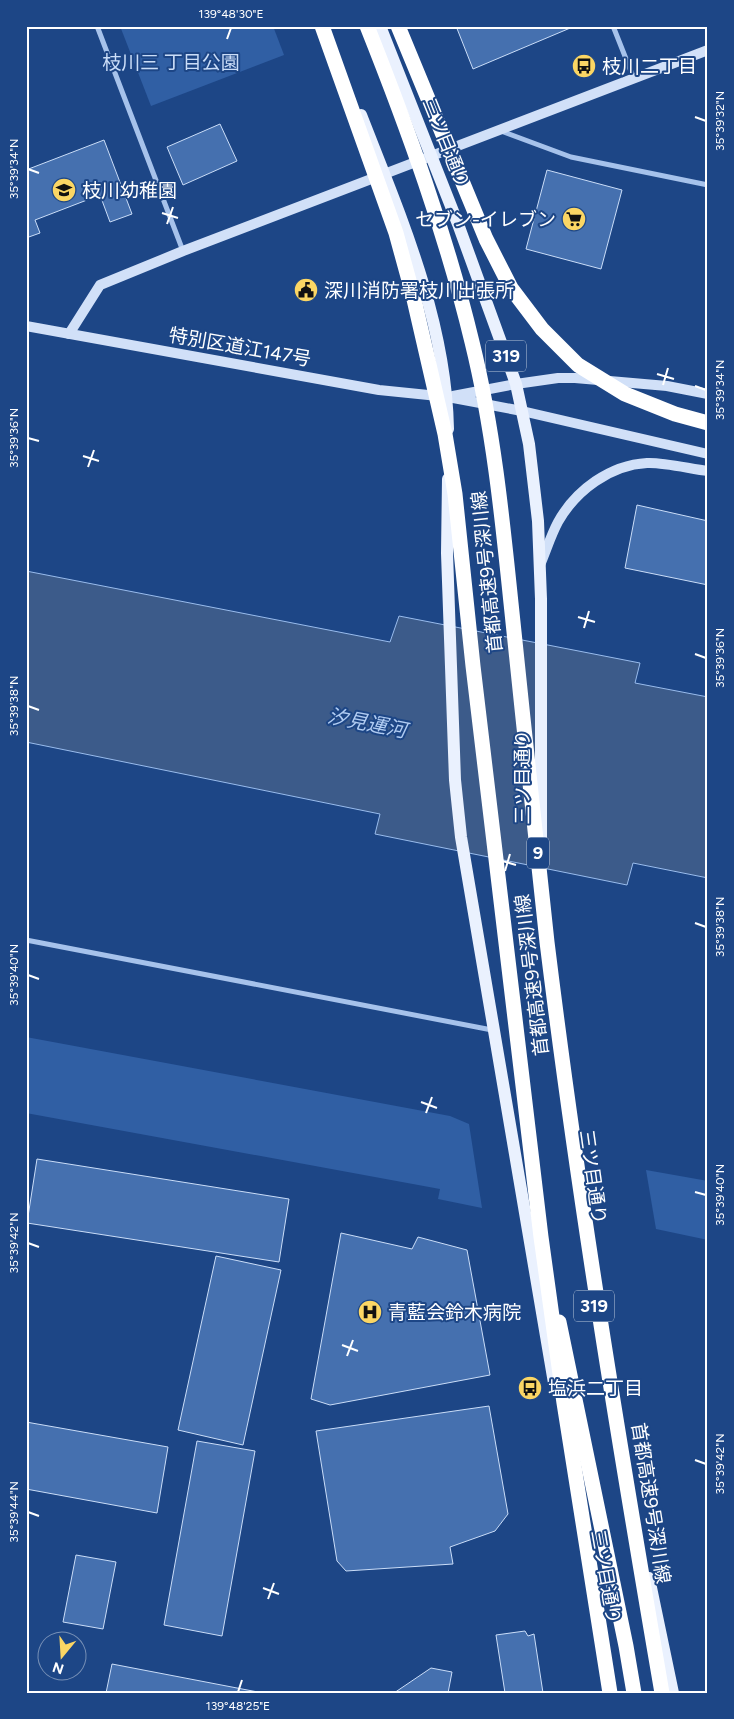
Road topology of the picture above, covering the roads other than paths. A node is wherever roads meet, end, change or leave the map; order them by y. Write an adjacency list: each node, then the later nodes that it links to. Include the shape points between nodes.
1 (97, 26): 14 (street)
2 (322, 26): 27 (highway, 首都高速9号深川線, bridge, via 396,232 445,434 455,494)
3 (328, 26): 12 (main road, 三ツ目通り)
4 (367, 26): 31 (highway, 首都高速9号深川線 / 9, bridge, via 436,215 473,342 491,434 543,906 585,1230)
5 (380, 26): 11 (main road, 三ツ目通り / 319)
6 (398, 26): 21 (highway, bridge, via 486,240 511,288 542,329 578,365 625,394)
7 (613, 26): 9 (street)
8 (708, 50): 9 (street)
9 (634, 79): 10 (street)
10 (499, 130): 11 (street); 13 (street, via 571,157)
11 (431, 156): 12 (street); 17 (main road, 三ツ目通り / 319)
12 (384, 174): 14 (street); 19 (main road, 三ツ目通り, via 422,281)
13 (708, 185)
14 (183, 251): 16 (street, via 100,285)
15 (26, 326): 16 (street, 特別区道江147号)
16 (69, 334): 19 (street, 特別区道江147号, via 379,390)
17 (516, 384): 18 (street, 特別区道江147号, via 575,378 667,386); 19 (street, 特別区道江147号); 20 (main road, 三ツ目通り / 319)
18 (708, 394)
19 (448, 397): 20 (street, 特別区道江147号); 26 (main road, 三ツ目通り, via 447,553 456,780 461,837)
20 (522, 411): 22 (street, 特別区道江147号); 24 (main road, 三ツ目通り / 319, via 538,521)
21 (708, 423)
22 (708, 454)
23 (708, 471): 24 (street, via 648,463 622,467 601,477 574,499 558,522)
24 (539, 566): 32 (main road, 三ツ目通り / 319, bridge, via 541,916 562,1095 610,1400)
25 (26, 940): 26 (street)
26 (495, 1031): 28 (main road, 三ツ目通り)
27 (542, 1237): 29 (highway, 首都高速9号深川線, bridge, via 564,1403); 30 (highway, bridge)
28 (606, 1693)
29 (610, 1693)
30 (634, 1693)
31 (662, 1693)
32 (673, 1693)

